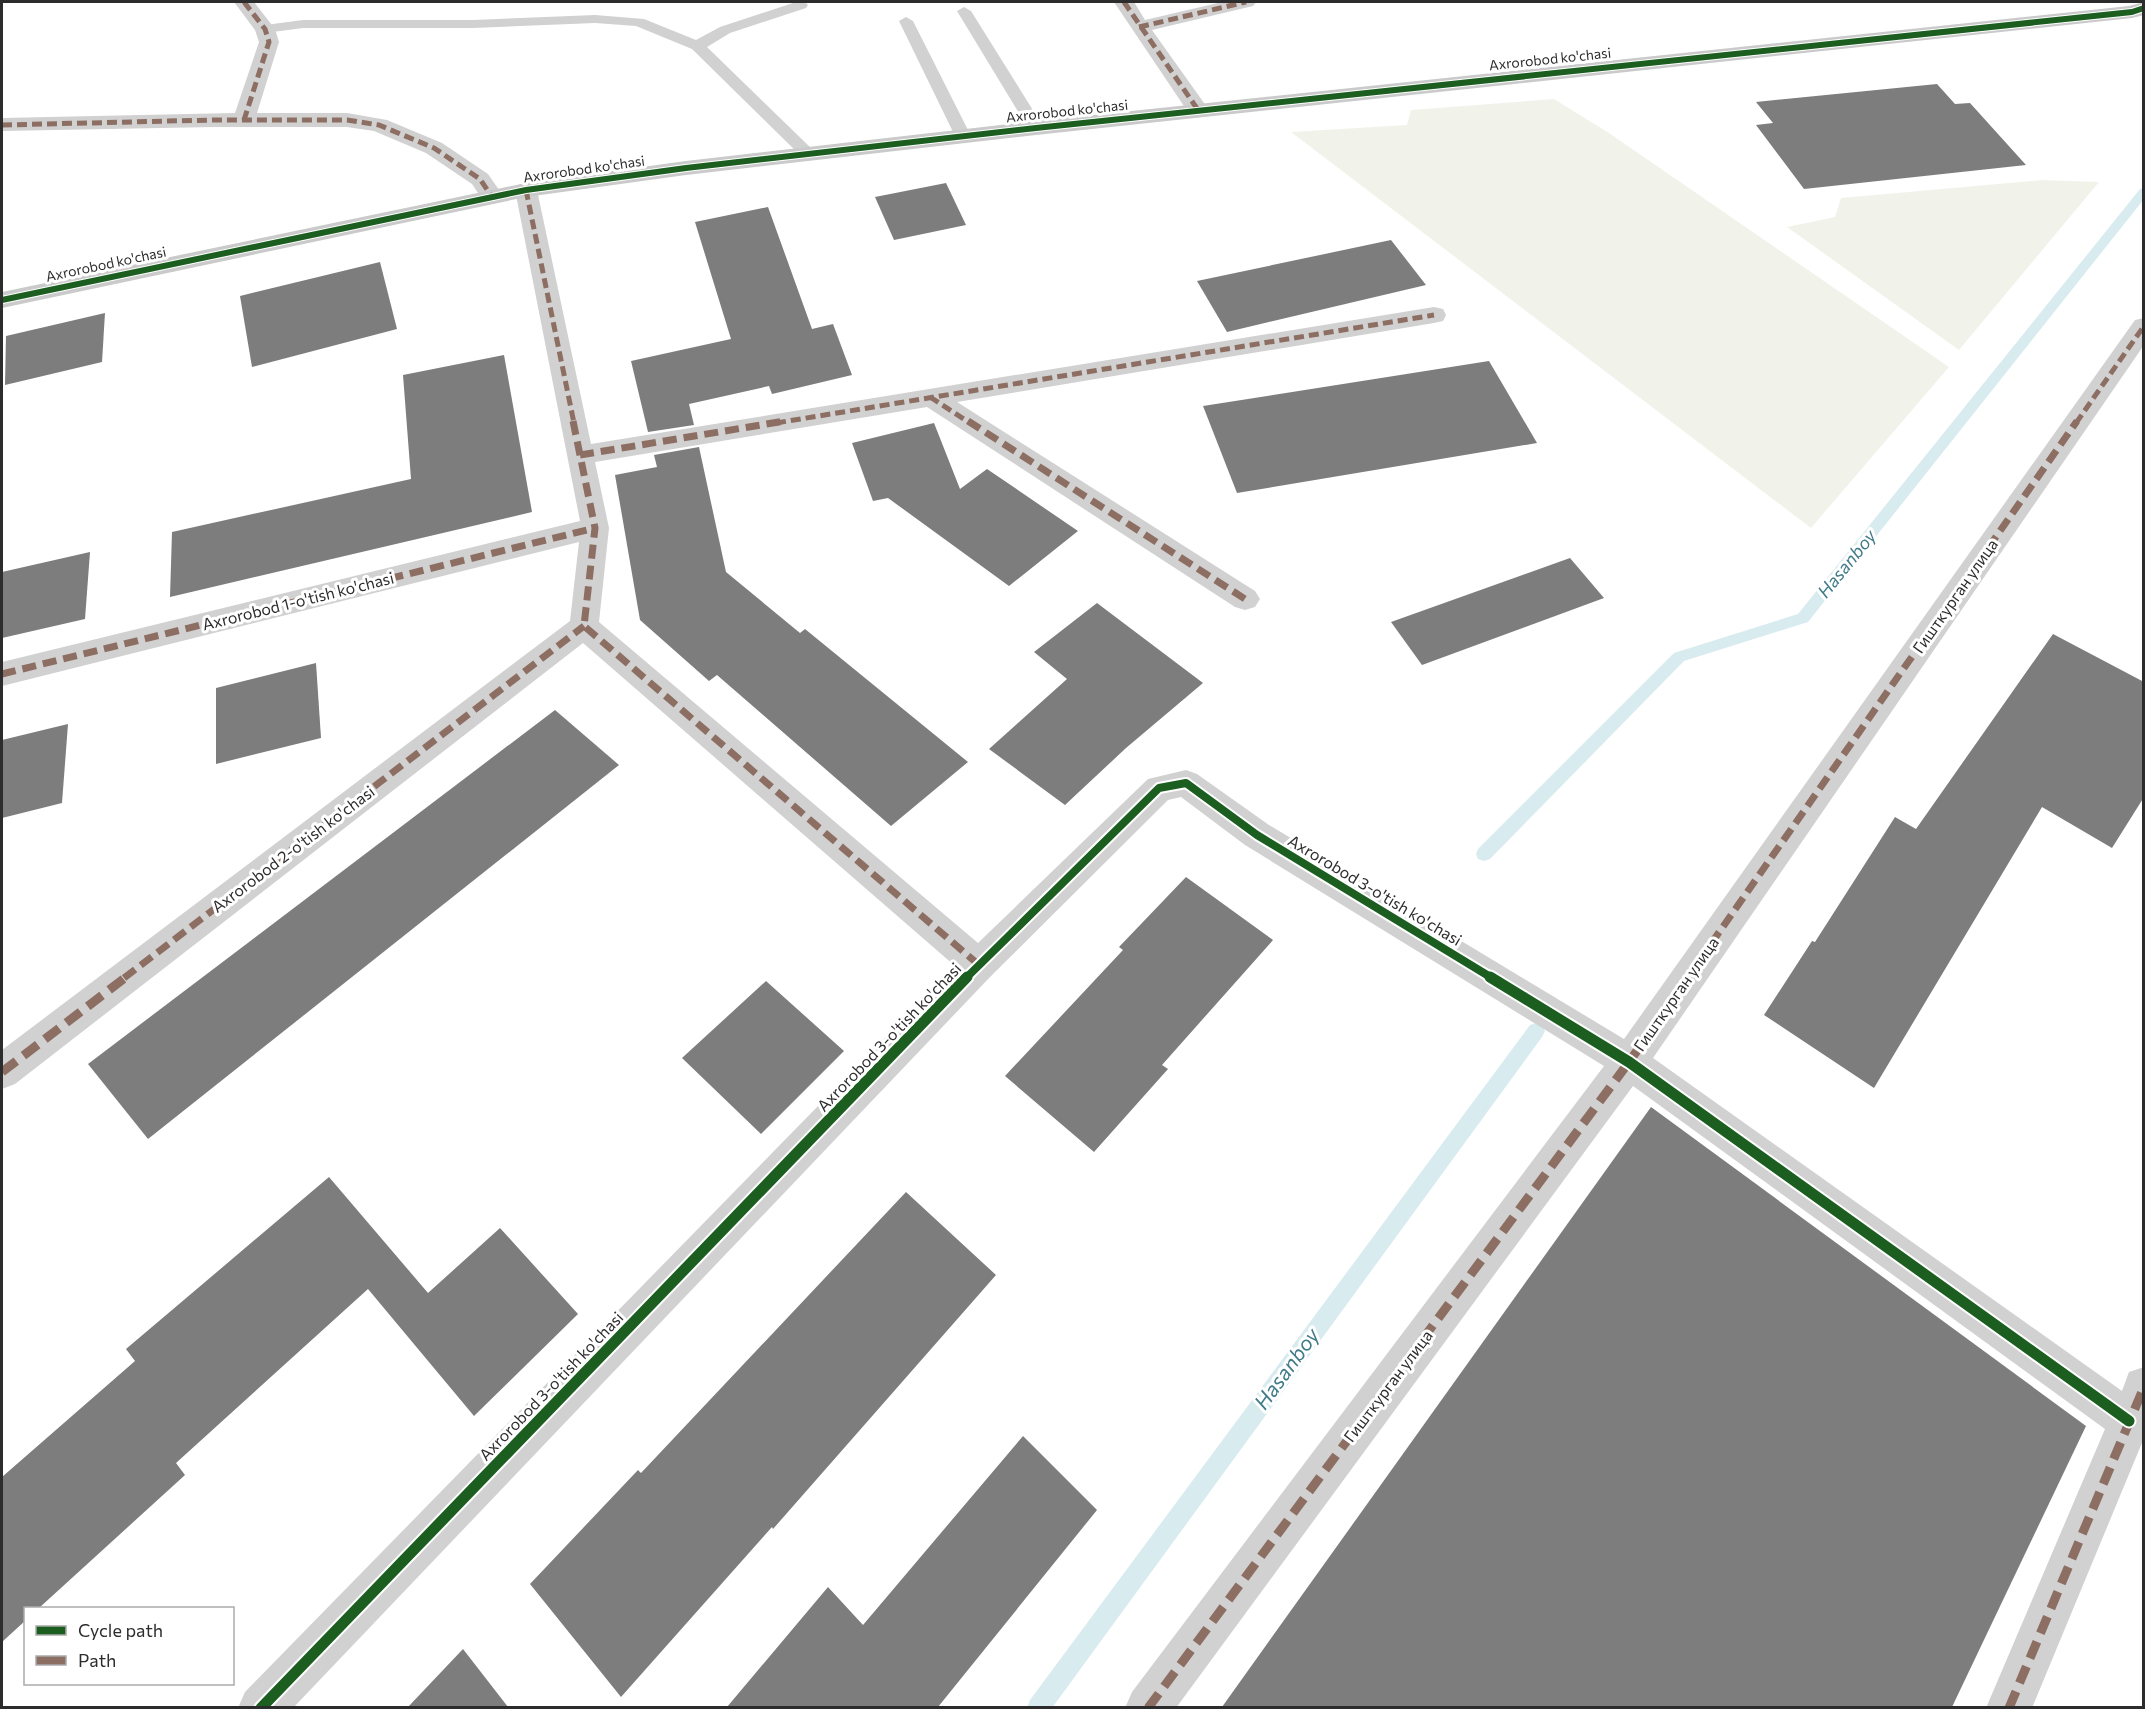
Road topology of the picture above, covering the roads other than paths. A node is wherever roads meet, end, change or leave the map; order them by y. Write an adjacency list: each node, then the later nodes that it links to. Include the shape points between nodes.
1 (244, 2): 9 (street)
2 (1124, 2): 8 (street)
3 (1245, 2): 8 (street)
4 (801, 5): 10 (lane, via 725,30)
5 (964, 11): 14 (lane)
6 (2140, 12): 11 (street, Axrorobod ko'chasi)
7 (906, 21): 15 (lane)
8 (1139, 27): 11 (street)
9 (265, 29): 10 (lane, via 303,24 595,19 639,22); 12 (street, via 269,42)
10 (697, 46): 16 (lane)
11 (1198, 110): 14 (street, Axrorobod ko'chasi)
12 (244, 120): 13 (street); 18 (street, via 347,120 379,125 405,134 452,160 480,179)
13 (2, 125)
14 (1036, 128): 15 (street, Axrorobod ko'chasi)
15 (963, 136): 16 (street, Axrorobod ko'chasi)
16 (807, 153): 17 (street, Axrorobod ko'chasi)
17 (526, 190): 18 (street, Axrorobod ko'chasi); 23 (street)
18 (492, 197): 19 (street, Axrorobod ko'chasi)
19 (2, 300)
20 (1434, 315): 22 (street)
21 (2144, 326): 29 (street, Гишткурган улица)
22 (930, 397): 23 (street); 25 (street)
23 (580, 455): 24 (street)
24 (595, 528): 26 (street); 27 (street, Axrorobod 1-o'tish ko'chasi)
25 (1245, 598)
26 (584, 626): 28 (street); 30 (street, Axrorobod 2-o'tish ko'chasi)
27 (2, 674)
28 (979, 964): 29 (street, Axrorobod 3-o'tish ko'chasi, via 1159,788 1186,783 1257,836); 32 (street, Axrorobod 3-o'tish ko'chasi)
29 (1629, 1062): 31 (street, Axrorobod 3-o'tish ko'chasi); 33 (street, Гишткурган улица)
30 (2, 1072)
31 (2136, 1404): 34 (street)
32 (261, 1707)
33 (1148, 1707)
34 (2009, 1707)

